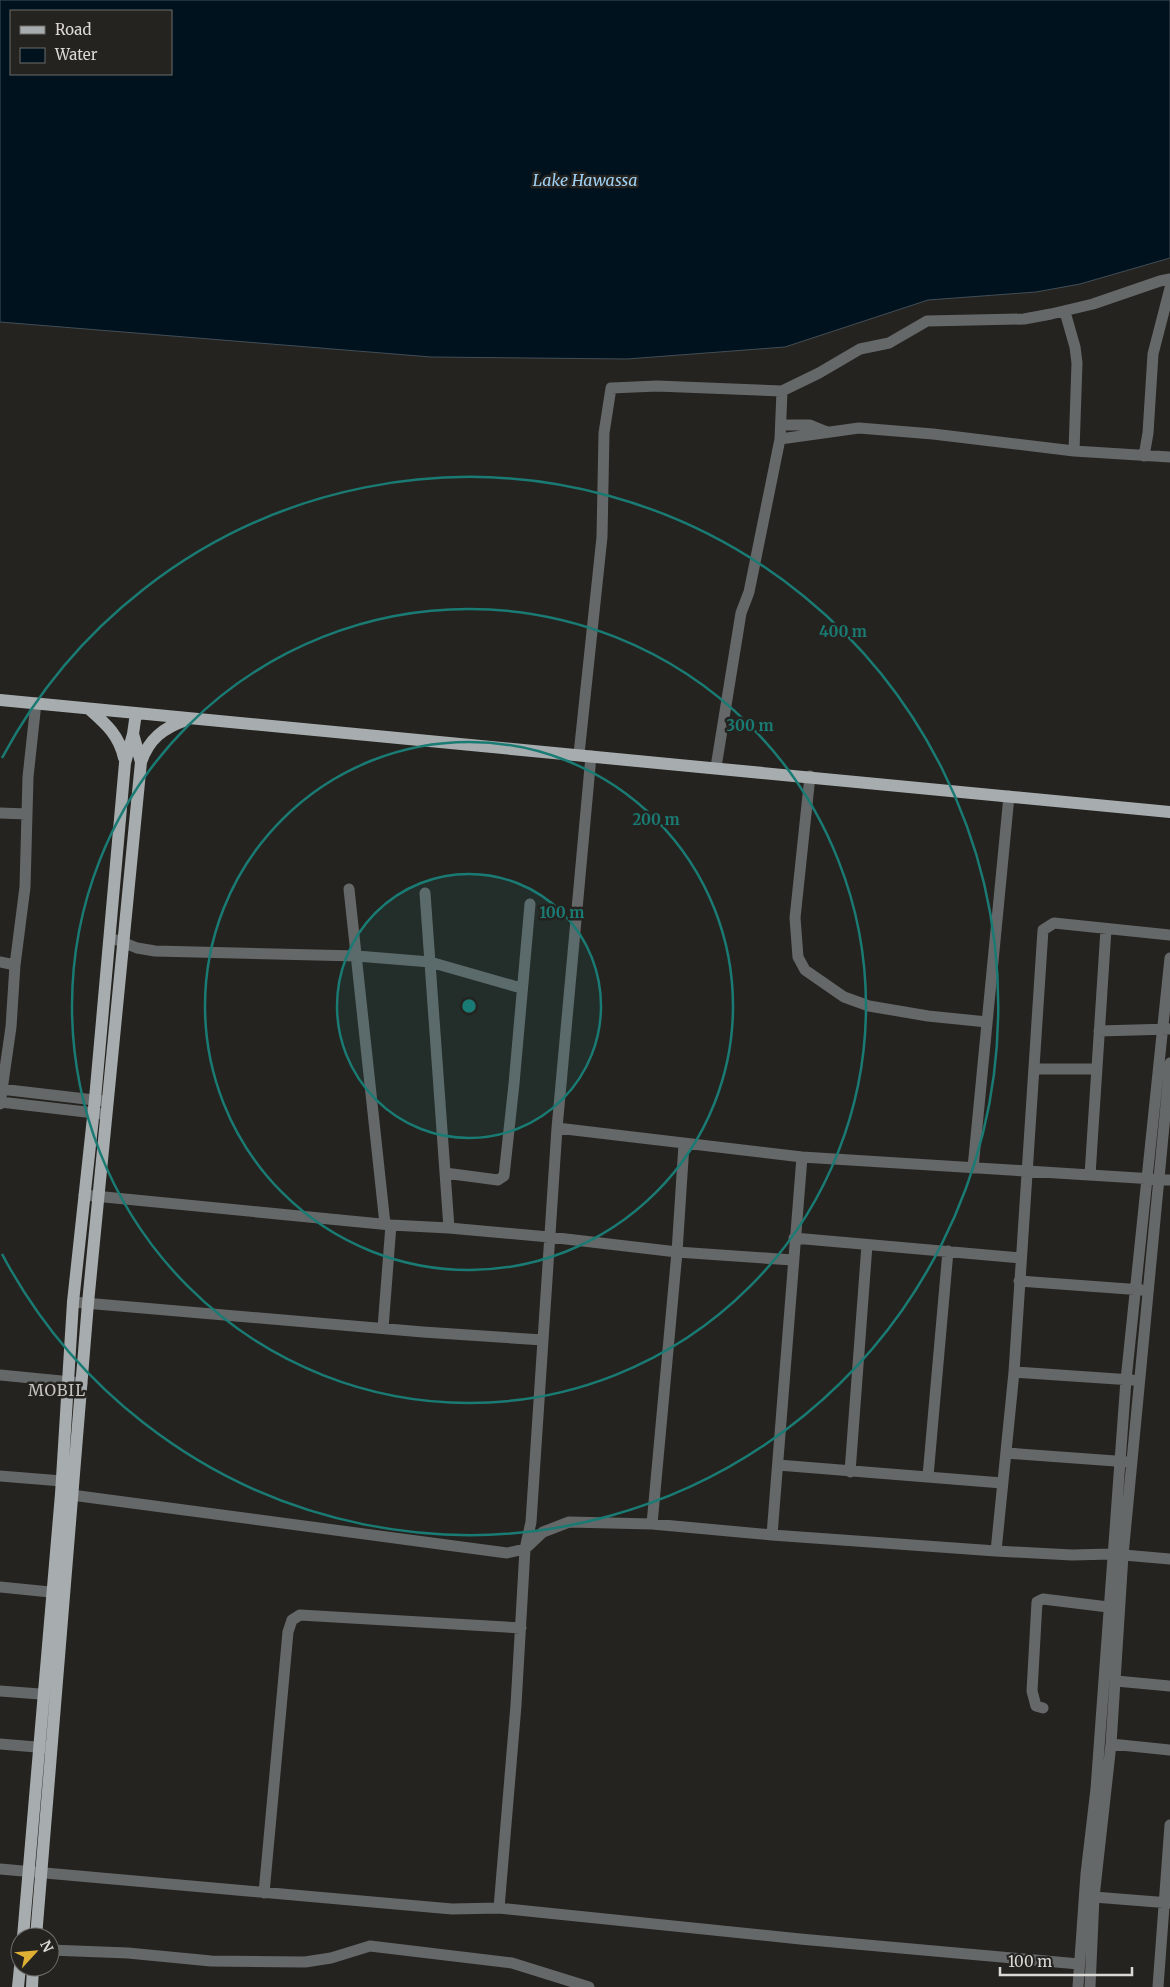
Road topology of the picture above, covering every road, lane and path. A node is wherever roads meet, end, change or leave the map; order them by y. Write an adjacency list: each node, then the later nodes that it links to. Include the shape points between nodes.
1 (1170, 279): 3 (street)
2 (1170, 288): 9 (street, via 1153,354)
3 (1065, 312): 4 (street, via 1024,319 927,321 889,342 860,349); 8 (street, via 1077,363)
4 (782, 391): 5 (street); 17 (street, via 657,386 611,388 604,433 602,537)
5 (780, 425): 6 (street, via 810,425); 7 (street)
6 (827, 432): 7 (street); 8 (street, via 859,428 898,431)
7 (780, 440): 20 (street, via 749,592 741,613)
8 (1074, 451): 9 (street)
9 (1144, 456): 10 (street)
10 (1170, 457)
11 (0, 700): 12 (main road)
12 (36, 703): 13 (main road); 27 (street)
13 (89, 709): 14 (main road); 19 (main road, via 112,729)
14 (136, 713): 15 (main road); 16 (main road)
15 (188, 719): 17 (main road); 18 (main road, via 158,734 149,743)
16 (134, 734): 18 (main road); 19 (main road)
17 (585, 755): 20 (main road); 52 (street)
18 (141, 762): 24 (main road)
19 (125, 763): 23 (main road)
20 (716, 767): 21 (main road)
21 (810, 776): 22 (main road); 41 (street, via 796,918 798,957 806,970 844,997 870,1006)
22 (1009, 796): 25 (main road); 41 (street)
23 (122, 799): 24 (main road); 33 (main road)
24 (137, 800): 34 (main road)
25 (1170, 812)
26 (0, 813): 27 (street)
27 (27, 814): 39 (street, via 28,850)
28 (349, 889): 35 (street)
29 (425, 893): 38 (street)
30 (530, 904): 40 (street)
31 (1106, 929): 32 (street); 43 (street); 46 (street, via 1054,924 1044,930)
32 (1170, 935)
33 (109, 938): 34 (street); 48 (main road)
34 (123, 941): 35 (street, via 137,948 155,951); 50 (main road)
35 (357, 956): 38 (street); 63 (street)
36 (1170, 958): 42 (street)
37 (0, 962): 39 (street)
38 (430, 962): 40 (street); 57 (street)
39 (15, 965): 47 (street, via 11,1028)
40 (522, 988): 57 (street, via 504,1176 498,1180)
41 (987, 1022): 55 (street)
42 (1166, 1029): 43 (street); 59 (street)
43 (1099, 1032): 45 (street)
44 (1170, 1063): 60 (street)
45 (1096, 1068): 46 (street); 58 (street)
46 (1036, 1069): 56 (street)
47 (1, 1090): 48 (street); 49 (street)
48 (95, 1099): 50 (street); 51 (main road)
49 (0, 1103): 51 (street)
50 (109, 1108): 51 (street); 62 (main road)
51 (94, 1113): 61 (main road)
52 (557, 1128): 53 (street); 65 (street)
53 (684, 1144): 54 (street); 69 (street)
54 (802, 1157): 55 (street); 66 (street)
55 (973, 1168): 56 (street)
56 (1027, 1171): 58 (street); 70 (street)
57 (445, 1173): 64 (street)
58 (1090, 1175): 59 (street)
59 (1147, 1178): 60 (street); 73 (street)
60 (1165, 1179): 74 (street)
61 (84, 1195): 62 (street); 75 (main road)
62 (98, 1196): 63 (street); 76 (main road)
63 (388, 1225): 64 (street); 77 (street)
64 (449, 1228): 65 (street)
65 (549, 1237): 69 (street); 78 (street)
66 (794, 1238): 67 (street); 71 (street)
67 (867, 1245): 68 (street); 88 (street)
68 (948, 1251): 70 (street); 90 (street)
69 (677, 1252): 71 (street); 93 (street)
70 (1021, 1258): 72 (street)
71 (793, 1260): 87 (street)
72 (1019, 1281): 73 (street); 79 (street)
73 (1135, 1289): 74 (street); 81 (street)
74 (1148, 1291): 83 (street)
75 (73, 1302): 76 (street); 82 (main road)
76 (88, 1304): 77 (street); 84 (main road)
77 (383, 1328): 78 (street)
78 (543, 1340): 95 (street, via 531,1522)
79 (1014, 1372): 81 (street); 85 (street)
80 (0, 1375): 82 (street)
81 (1126, 1380): 83 (street); 86 (street)
82 (67, 1381): 84 (street); 92 (main road)
83 (1139, 1381): 86 (street)
84 (82, 1383): 92 (main road)
85 (1006, 1453): 86 (street); 91 (street)
86 (1126, 1462): 97 (street)
87 (778, 1465): 88 (street); 94 (street)
88 (850, 1472): 90 (street)
89 (0, 1476): 92 (street)
90 (928, 1476): 91 (street)
91 (1002, 1482): 96 (street)
92 (65, 1490): 95 (street, via 507,1553); 100 (main road)
93 (652, 1524): 94 (street); 95 (street, via 569,1522 543,1532)
94 (772, 1536): 96 (street)
95 (525, 1549): 102 (street)
96 (996, 1551): 97 (street)
97 (1118, 1555): 98 (street); 101 (street); 103 (street)
98 (1170, 1559)
99 (0, 1587): 100 (street)
100 (59, 1592): 106 (main road); 107 (main road)
101 (1108, 1607): 108 (street, via 1043,1599 1037,1602 1032,1691 1036,1706); 126 (street, via 1096,1789)
102 (521, 1628): 119 (street, via 300,1615 292,1620 287,1642); 122 (street)
103 (1116, 1681): 104 (street); 110 (street)
104 (1170, 1686)
105 (0, 1690): 106 (street)
106 (44, 1694): 107 (street); 111 (main road)
107 (57, 1695): 112 (main road)
108 (1043, 1708)
109 (0, 1744): 111 (street)
110 (1111, 1744): 113 (street); 120 (street)
111 (40, 1748): 112 (street); 114 (main road)
112 (53, 1748): 115 (main road)
113 (1170, 1750)
114 (38, 1765): 115 (street); 118 (main road)
115 (52, 1766): 118 (main road)
116 (1170, 1825): 121 (street)
117 (0, 1869): 118 (street)
118 (35, 1872): 119 (street); 123 (main road); 124 (main road)
119 (264, 1893): 122 (street, via 452,1909)
120 (1094, 1897): 121 (street); 129 (street)
121 (1166, 1902): 130 (street)
122 (499, 1908): 126 (street)
123 (25, 1927)
124 (36, 1927)
125 (60, 1950): 127 (street, via 211,1961 305,1962 370,1946 512,1963)
126 (1079, 1964): 128 (street)
127 (589, 1987)
128 (1078, 1987)
129 (1090, 1987)
130 (1158, 1987)

